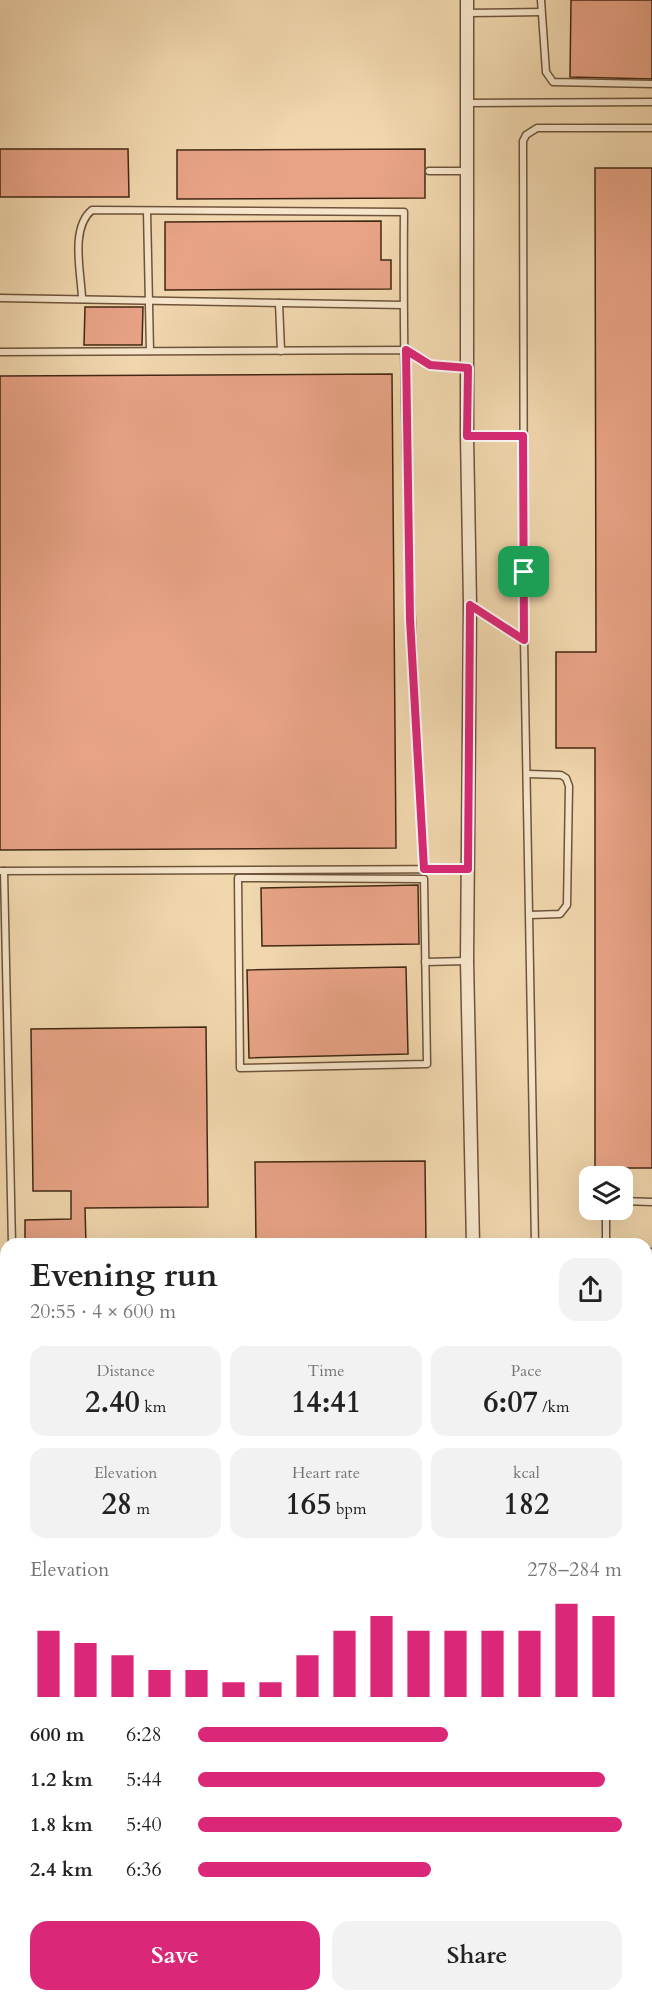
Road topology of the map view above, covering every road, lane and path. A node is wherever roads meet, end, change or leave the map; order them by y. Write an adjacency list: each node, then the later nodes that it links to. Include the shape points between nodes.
1 (468, 0): 4 (street)
2 (541, 0): 3 (lane)
3 (541, 12): 4 (lane); 5 (lane, via 546,72 553,82)
4 (467, 13): 7 (street)
5 (652, 84)
6 (652, 102): 7 (lane)
7 (468, 103): 10 (street)
8 (652, 128): 23 (lane, via 537,128 523,141)
9 (429, 171): 10 (lane)
10 (467, 171): 21 (street)
11 (147, 212): 13 (lane, via 92,210 83,217); 14 (lane); 16 (lane, via 404,212)
12 (0, 298): 13 (lane)
13 (82, 298): 14 (lane)
14 (149, 301): 15 (lane); 18 (lane)
15 (279, 303): 16 (lane); 19 (lane)
16 (403, 305): 17 (lane)
17 (406, 350): 19 (lane); 21 (lane, via 430,365); 27 (lane, via 410,619)
18 (150, 351): 19 (lane); 20 (lane)
19 (281, 351)
20 (0, 352)
21 (468, 368): 22 (street)
22 (467, 436): 23 (lane); 24 (street)
23 (523, 436): 25 (lane)
24 (470, 605): 25 (lane); 28 (street)
25 (524, 640): 26 (lane)
26 (528, 774): 30 (lane); 30 (lane, via 561,775 569,786 567,905 560,914)
27 (424, 869): 28 (lane); 29 (lane)
28 (468, 869): 31 (street)
29 (2, 871): 34 (lane)
30 (530, 915): 40 (lane)
31 (467, 961): 32 (lane); 39 (street)
32 (425, 962): 32 (lane, via 424,879 238,878 240,1068 427,1064)
33 (0, 1041): 34 (lane)
34 (8, 1041): 38 (lane)
35 (633, 1201): 36 (lane)
36 (652, 1202)
37 (606, 1220): 41 (lane)
38 (12, 1238)
39 (473, 1238)
40 (535, 1238)
41 (606, 1238)

